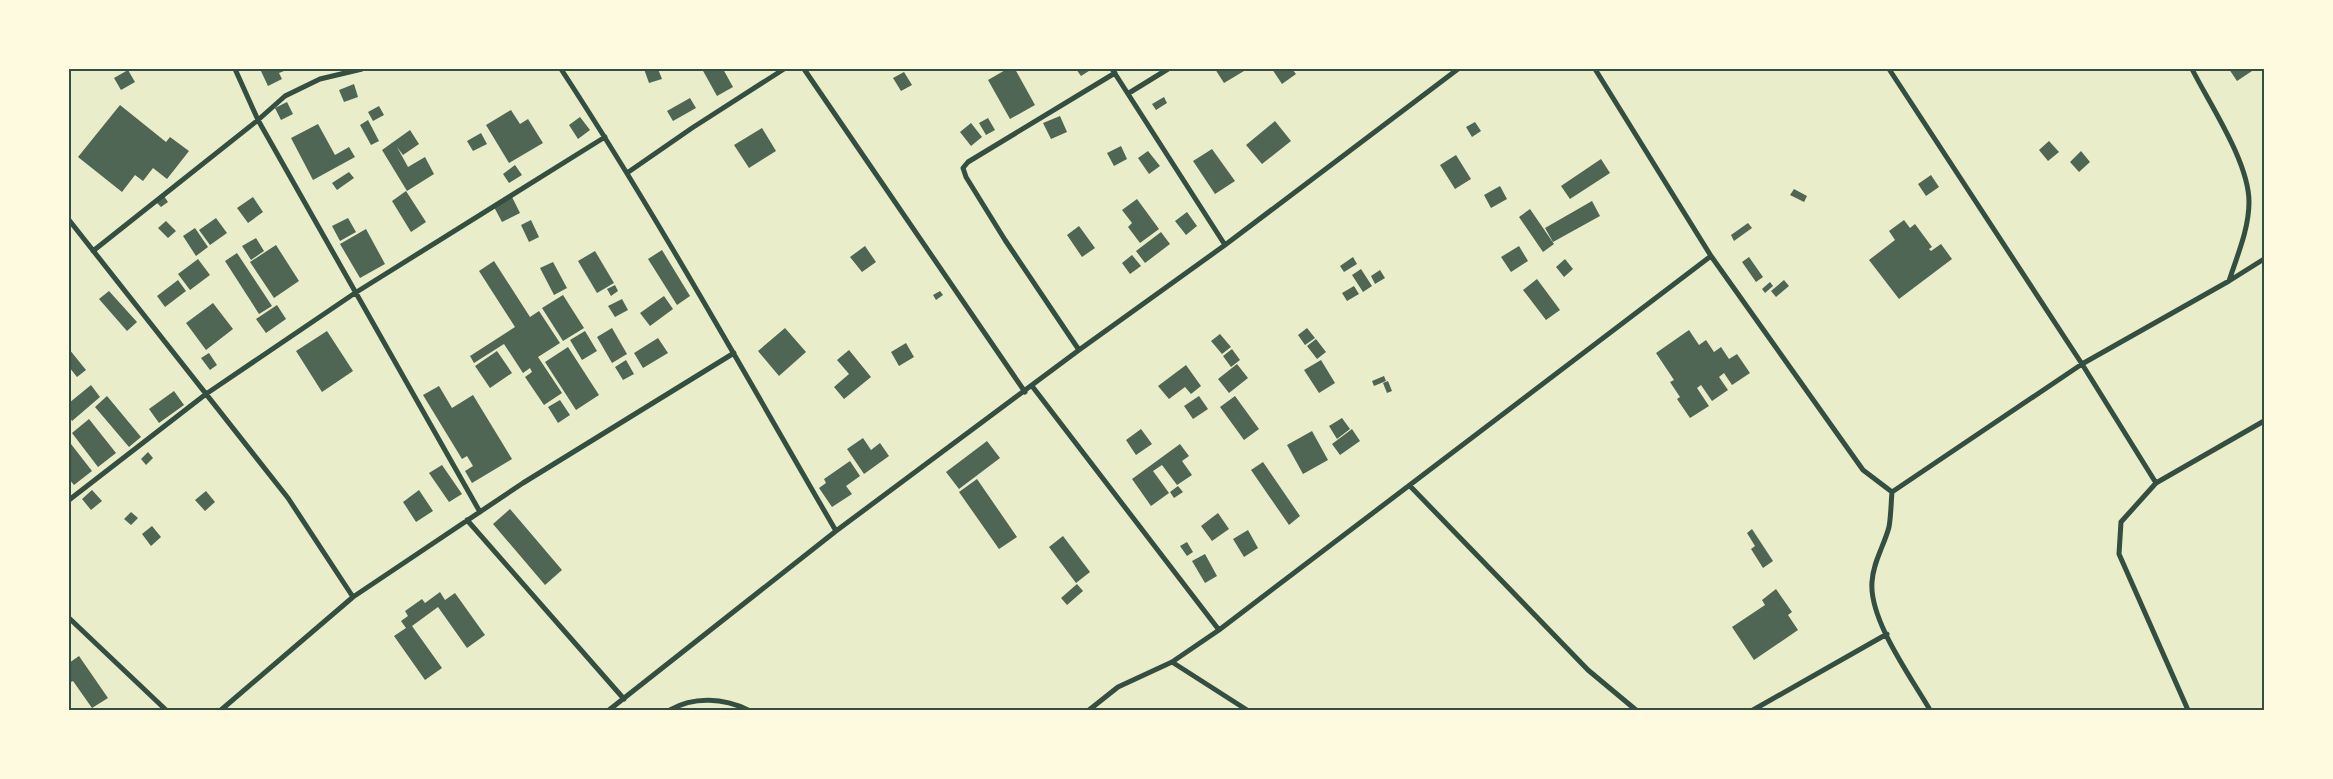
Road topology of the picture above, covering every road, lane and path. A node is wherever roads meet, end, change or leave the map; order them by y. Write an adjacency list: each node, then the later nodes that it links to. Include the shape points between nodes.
1 (235, 69): 13 (street)
2 (362, 69): 13 (street, via 302,86)
3 (561, 69): 14 (street)
4 (784, 69): 15 (street)
5 (804, 69): 27 (street)
6 (1168, 69): 12 (street)
7 (1458, 69): 17 (street)
8 (1594, 69): 19 (street)
9 (1889, 69): 25 (street)
10 (2192, 69): 21 (street, via 2242,169 2249,202 2245,229)
11 (1114, 71): 12 (street); 23 (street, via 963,168 1005,240)
12 (1129, 93): 17 (street)
13 (258, 120): 18 (street); 22 (street)
14 (605, 137): 15 (street); 22 (street)
15 (627, 173): 24 (street)
16 (69, 220): 18 (street)
17 (1226, 244): 23 (street)
18 (92, 251): 28 (street)
19 (1711, 256): 31 (street); 32 (street, via 1863,470)
20 (2264, 258): 21 (street)
21 (2229, 281): 25 (street)
22 (354, 293): 28 (street); 34 (street)
23 (1079, 350): 26 (street)
24 (734, 353): 34 (street); 36 (street)
25 (2082, 364): 30 (street); 32 (street)
26 (1032, 386): 27 (street); 41 (street)
27 (1025, 392): 36 (street)
28 (206, 394): 33 (street); 37 (street, via 288,498)
29 (2264, 421): 30 (street)
30 (2156, 483): 55 (street, via 2121,522 2119,554)
31 (1410, 486): 41 (street); 52 (street, via 1588,670)
32 (1892, 492): 42 (street, via 1889,527 1876,559 1871,583 1874,607)
33 (69, 500)
34 (480, 512): 35 (street)
35 (467, 520): 37 (street); 44 (street)
36 (836, 531): 44 (street)
37 (353, 597): 46 (street)
38 (69, 618): 39 (street)
39 (76, 626): 40 (street); 45 (street)
40 (69, 630)
41 (1219, 630): 43 (street)
42 (1886, 634): 53 (street); 54 (street)
43 (1172, 662): 50 (street, via 1118,687); 51 (street)
44 (624, 699): 47 (street)
45 (166, 710)
46 (221, 710)
47 (609, 710)
48 (670, 710): 49 (street, via 716,699)
49 (748, 710)
50 (1089, 710)
51 (1247, 710)
52 (1636, 710)
53 (1752, 710)
54 (1930, 710)
55 (2188, 710)

